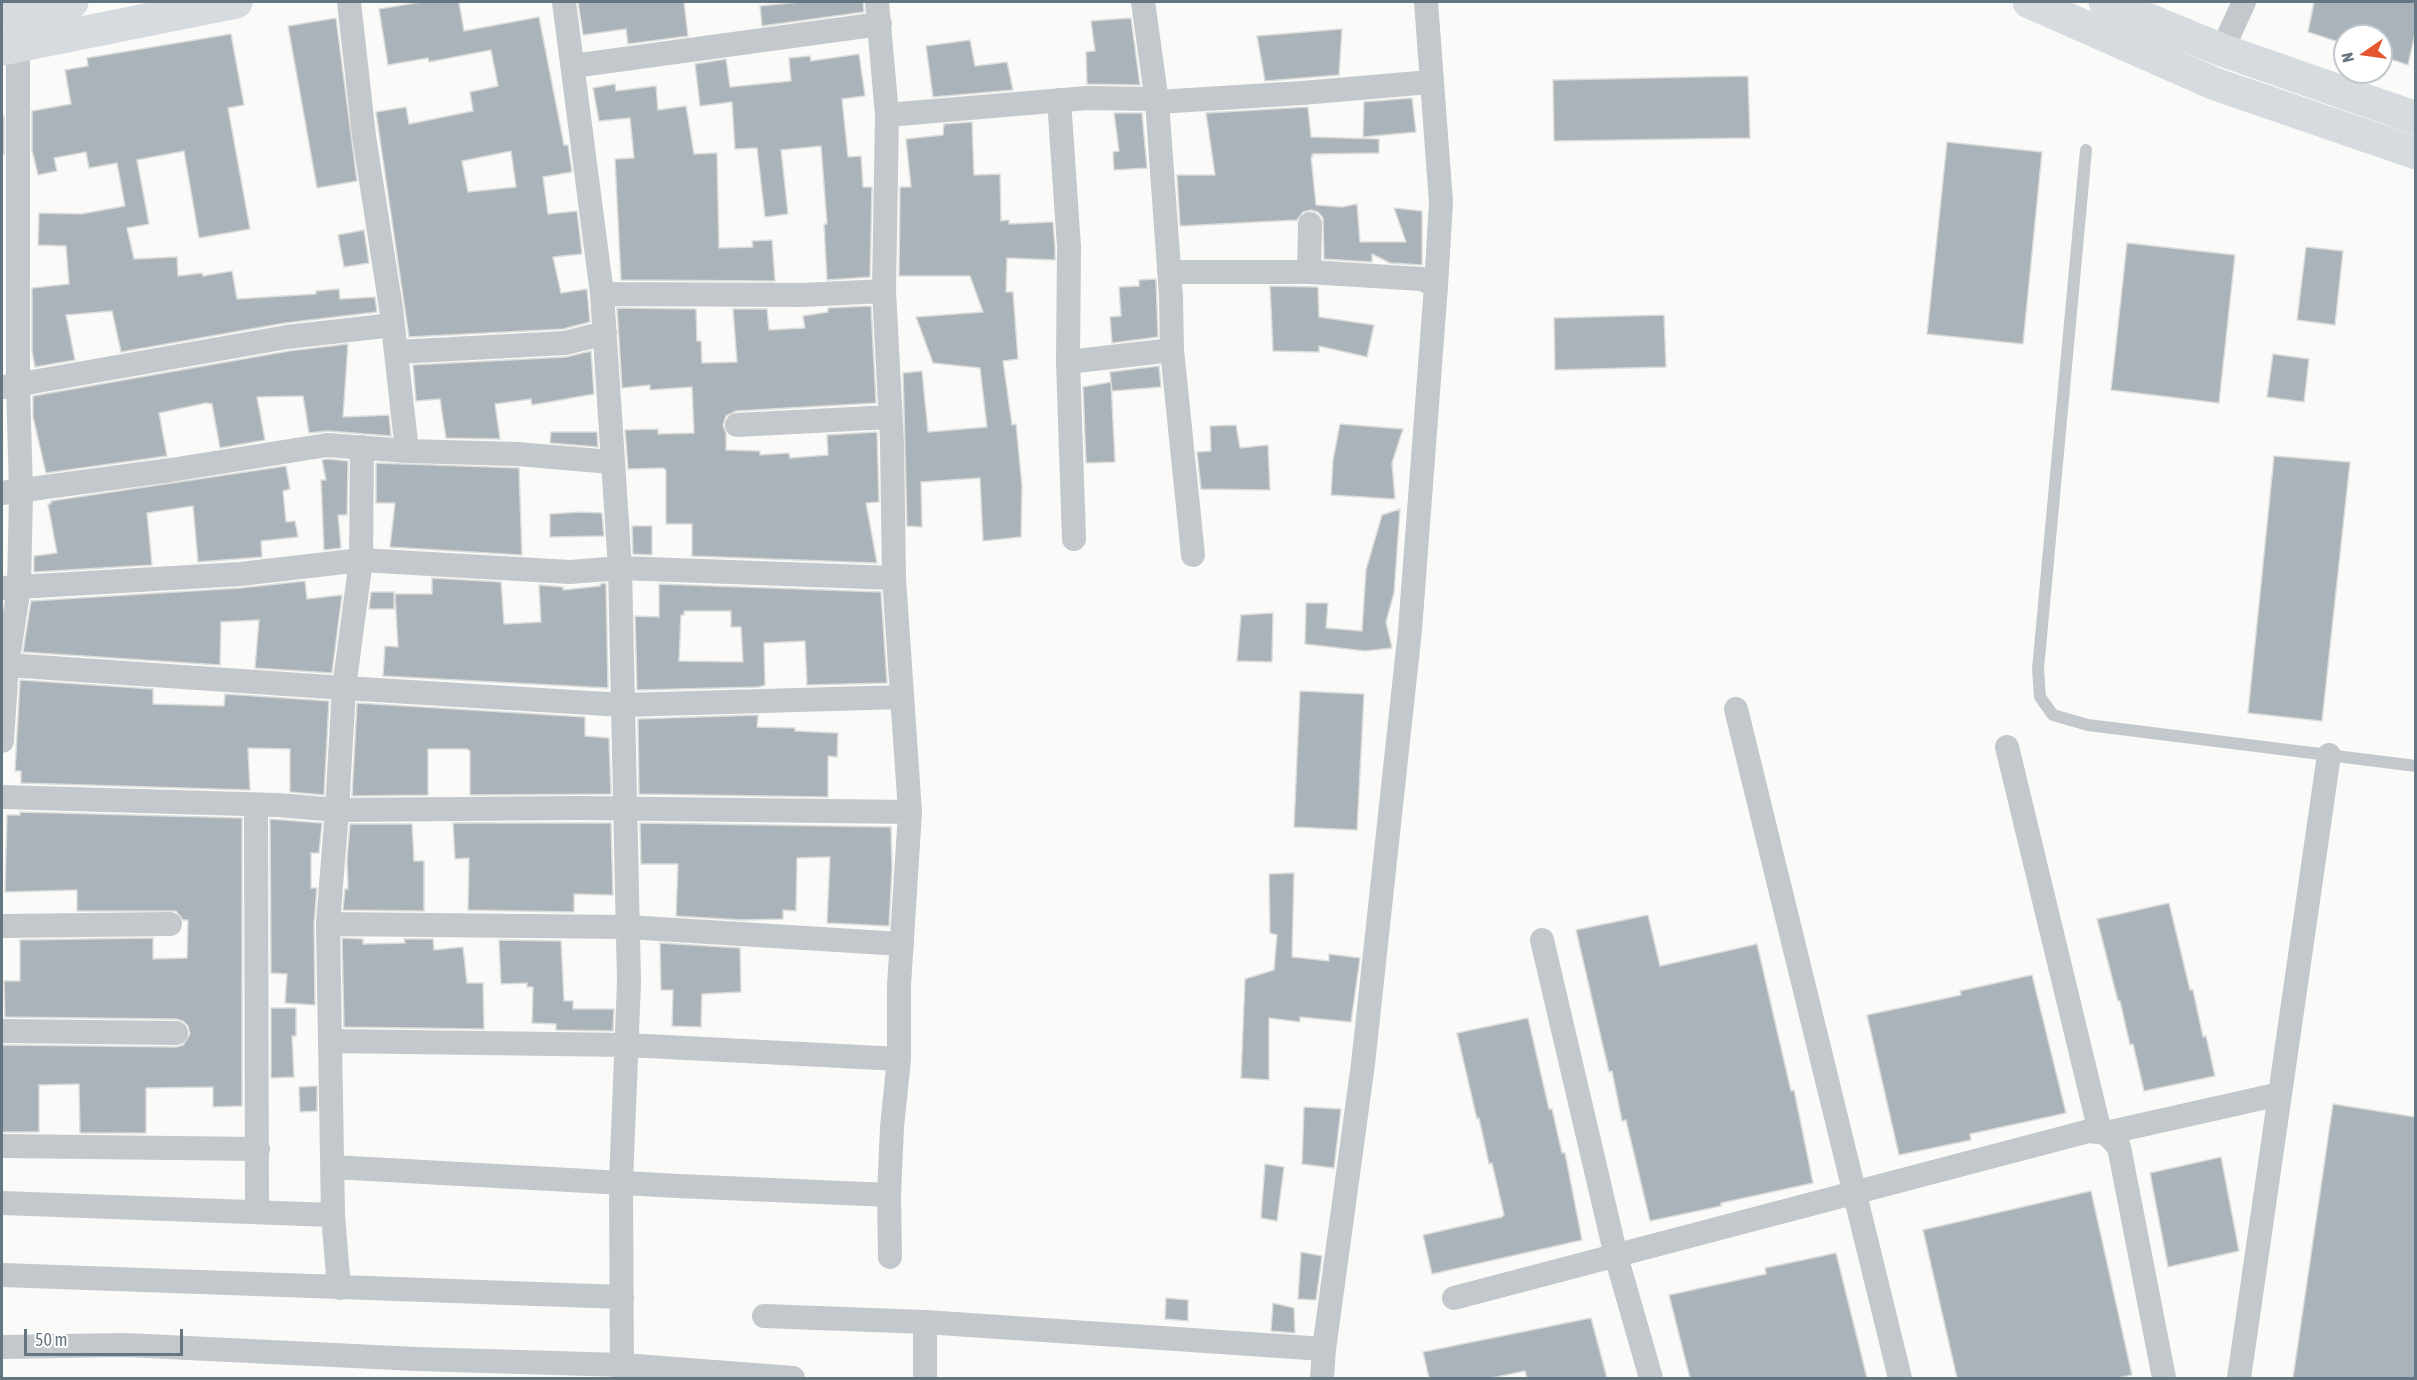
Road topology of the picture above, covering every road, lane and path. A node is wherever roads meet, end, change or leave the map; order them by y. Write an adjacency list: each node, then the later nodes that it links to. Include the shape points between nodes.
1 (72, 2): 11 (main road)
2 (236, 2): 12 (main road)
3 (349, 2): 30 (street, via 364,136)
4 (564, 2): 14 (street)
5 (1143, 2): 17 (street)
6 (1426, 2): 15 (street)
7 (2029, 2): 21 (main road, via 2216,84)
8 (2105, 2): 13 (main road)
9 (2244, 2): 13 (street)
10 (878, 13): 14 (street); 18 (street)
11 (2, 15)
12 (10, 47): 22 (street)
13 (2222, 50): 19 (main road)
14 (573, 66): 28 (street)
15 (1430, 82): 17 (street); 26 (street, via 1441,202)
16 (1059, 100): 17 (street); 18 (street); 34 (street, via 1069,247)
17 (1157, 102): 24 (street)
18 (887, 114): 27 (street)
19 (2414, 121)
20 (2086, 150): 55 (lane, via 2038,669 2040,697 2053,715 2088,725)
21 (2415, 153)
22 (11, 221): 29 (street)
23 (1310, 224): 25 (street)
24 (1169, 272): 25 (street); 32 (street)
25 (1309, 272): 26 (street, via 1422,279)
26 (1436, 286): 93 (street, via 1410,630 1363,1064)
27 (884, 291): 28 (street, via 802,295); 36 (street)
28 (602, 294): 31 (street)
29 (10, 315): 35 (street)
30 (393, 325): 33 (street); 35 (street, via 287,337)
31 (605, 333): 33 (street, via 565,343); 40 (street)
32 (1172, 350): 34 (street); 43 (street)
33 (396, 352): 39 (street)
34 (1068, 362): 42 (street)
35 (10, 385): 41 (street)
36 (890, 417): 37 (street); 46 (street)
37 (737, 426)
38 (362, 447): 39 (street); 41 (street, via 327,445); 44 (street)
39 (407, 451): 40 (street)
40 (611, 462): 45 (street)
41 (11, 492): 47 (street)
42 (1074, 539)
43 (1193, 555)
44 (361, 560): 45 (street, via 570,572); 47 (street, via 240,574); 49 (street)
45 (620, 568): 46 (street); 51 (street)
46 (894, 578): 50 (street)
47 (10, 588): 48 (street)
48 (8, 664): 49 (street); 53 (street)
49 (344, 688): 51 (street); 60 (street)
50 (902, 697): 51 (street); 61 (street)
51 (623, 705): 59 (street)
52 (1736, 709): 79 (street)
53 (2, 734)
54 (2007, 747): 74 (street)
55 (2329, 755): 56 (lane); 73 (street)
56 (2415, 766)
57 (2, 797): 58 (street)
58 (256, 805): 60 (street); 76 (street)
59 (625, 808): 60 (street); 61 (street); 65 (street)
60 (338, 810): 63 (street)
61 (910, 812): 67 (street)
62 (170, 924): 64 (street)
63 (328, 924): 65 (street); 70 (street)
64 (2, 926)
65 (627, 927): 67 (street); 71 (street)
66 (1542, 940): 84 (street)
67 (902, 944): 72 (street)
68 (2, 1031): 69 (street)
69 (176, 1033)
70 (330, 1041): 71 (street); 77 (street)
71 (628, 1045): 72 (street); 78 (street)
72 (899, 1059): 80 (street)
73 (2280, 1094): 74 (street); 101 (street)
74 (2103, 1133): 79 (street, via 2089,1131); 100 (street, via 2119,1147)
75 (2, 1146): 76 (street)
76 (258, 1149): 82 (street)
77 (333, 1167): 78 (street); 83 (street)
78 (621, 1182): 80 (street); 88 (street)
79 (1857, 1193): 84 (street); 99 (street)
80 (889, 1195): 85 (street)
81 (2, 1203): 82 (street)
82 (256, 1212): 83 (street)
83 (333, 1215): 87 (street)
84 (1616, 1256): 89 (street); 98 (street)
85 (890, 1257)
86 (2, 1275): 87 (street)
87 (339, 1287): 88 (street)
88 (622, 1297): 94 (street)
89 (1454, 1298)
90 (764, 1316): 91 (street)
91 (925, 1322): 93 (street); 96 (street)
92 (2, 1347): 94 (street, via 126,1345)
93 (1324, 1348): 97 (street)
94 (622, 1372): 95 (street)
95 (793, 1378)
96 (925, 1378)
97 (1322, 1378)
98 (1652, 1378)
99 (1900, 1378)
100 (2164, 1378)
101 (2239, 1378)

